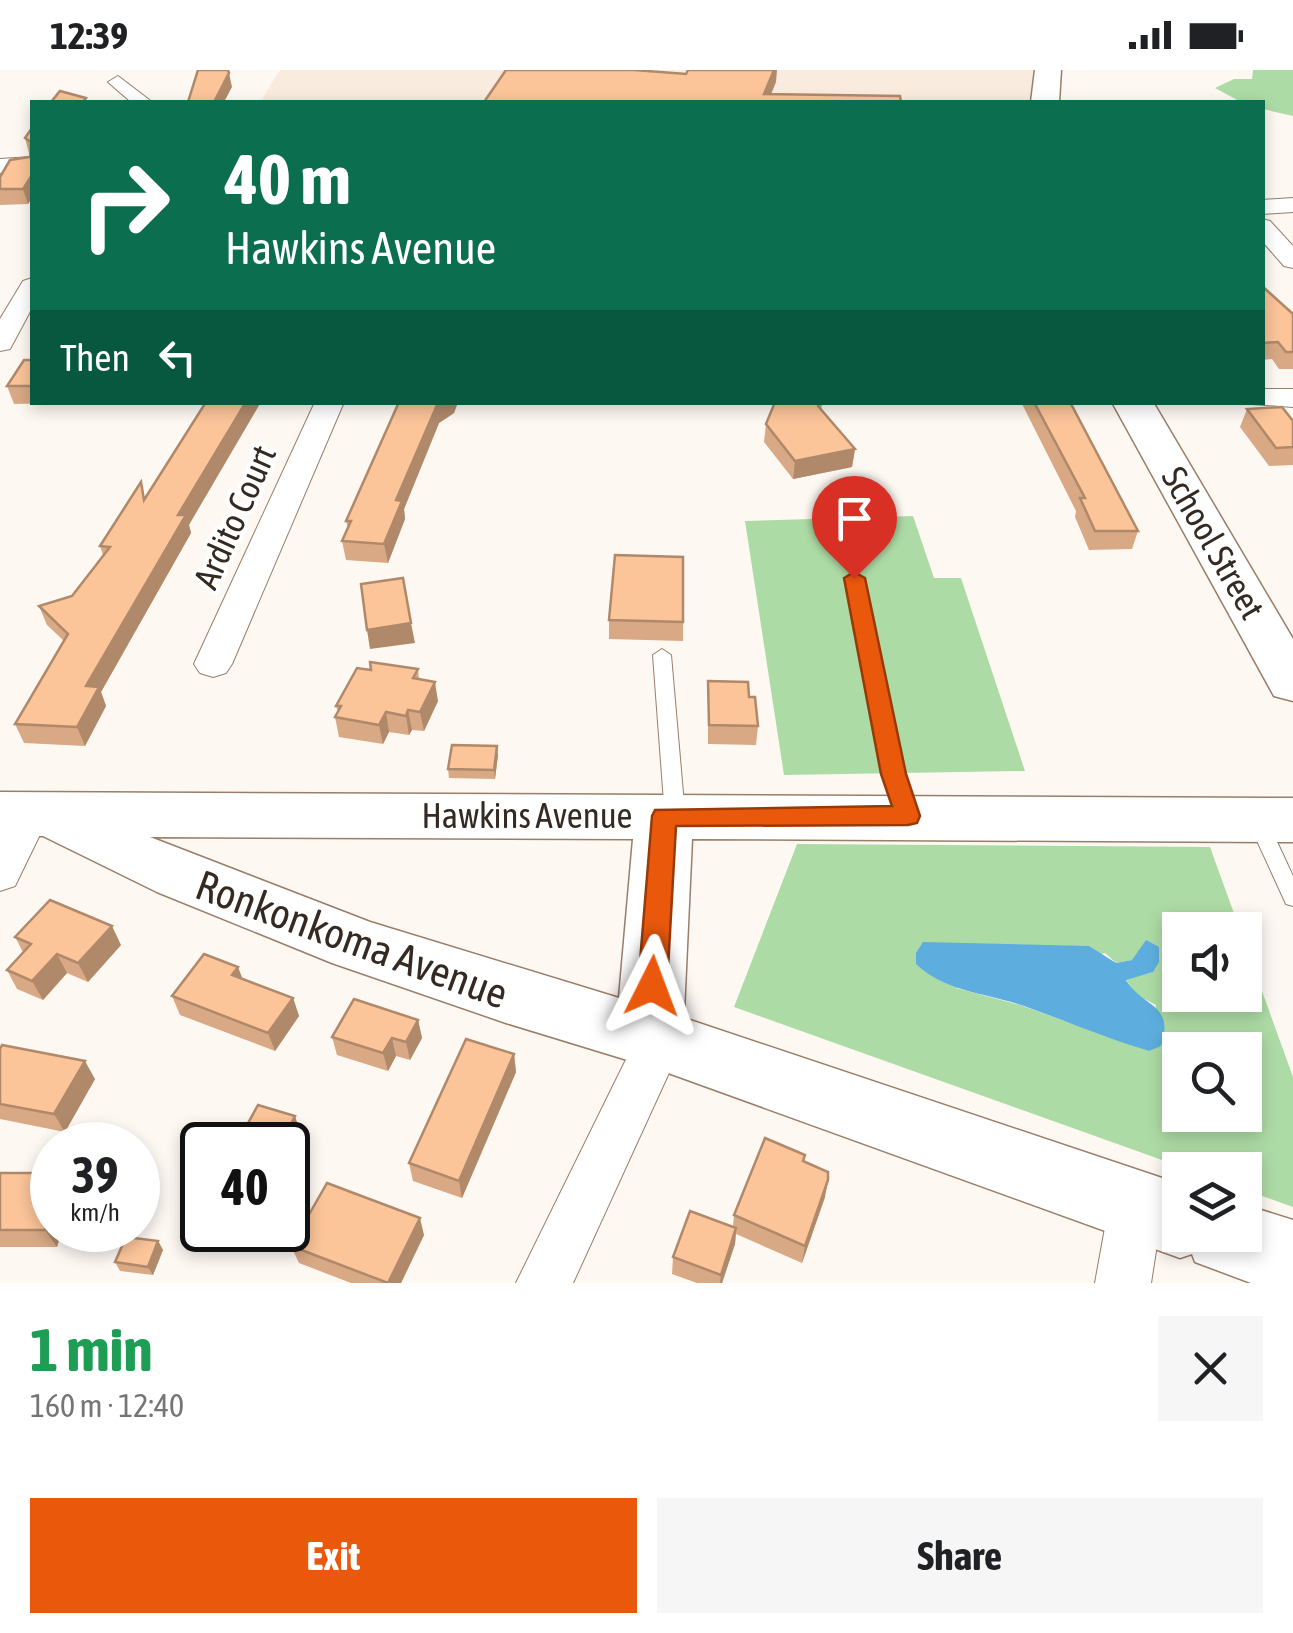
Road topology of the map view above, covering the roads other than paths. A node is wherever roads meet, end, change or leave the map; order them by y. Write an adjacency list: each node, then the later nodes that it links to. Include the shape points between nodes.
1 (1048, 70): 4 (street)
2 (118, 82): 3 (street)
3 (140, 100)
4 (1046, 100)
5 (30, 164): 6 (street)
6 (0, 166)
7 (1293, 205): 8 (street)
8 (1265, 207)
9 (1265, 229): 10 (street)
10 (1293, 261)
11 (30, 290): 13 (street)
12 (30, 342): 13 (street)
13 (0, 344)
14 (1265, 398): 15 (street)
15 (1293, 398)
16 (329, 405): 20 (street, Ardito Court)
17 (1134, 405): 21 (street, School Street)
18 (854, 578): 24 (lane)
19 (662, 655): 23 (lane)
20 (213, 664)
21 (1293, 683)
22 (27, 814): 23 (street, Hawkins Avenue); 26 (street); 28 (street, Ronkonkoma Avenue, via 352,944)
23 (670, 816): 24 (street, Hawkins Avenue); 28 (street, via 651,1012)
24 (908, 816): 25 (street, Hawkins Avenue)
25 (1275, 820): 27 (lane)
26 (0, 874)
27 (1293, 898)
28 (660, 1040): 29 (street, Ronkonkoma Avenue); 32 (street)
29 (1158, 1213): 33 (street)
30 (1262, 1249): 31 (street)
31 (1293, 1259)
32 (544, 1283)
33 (1123, 1283)

